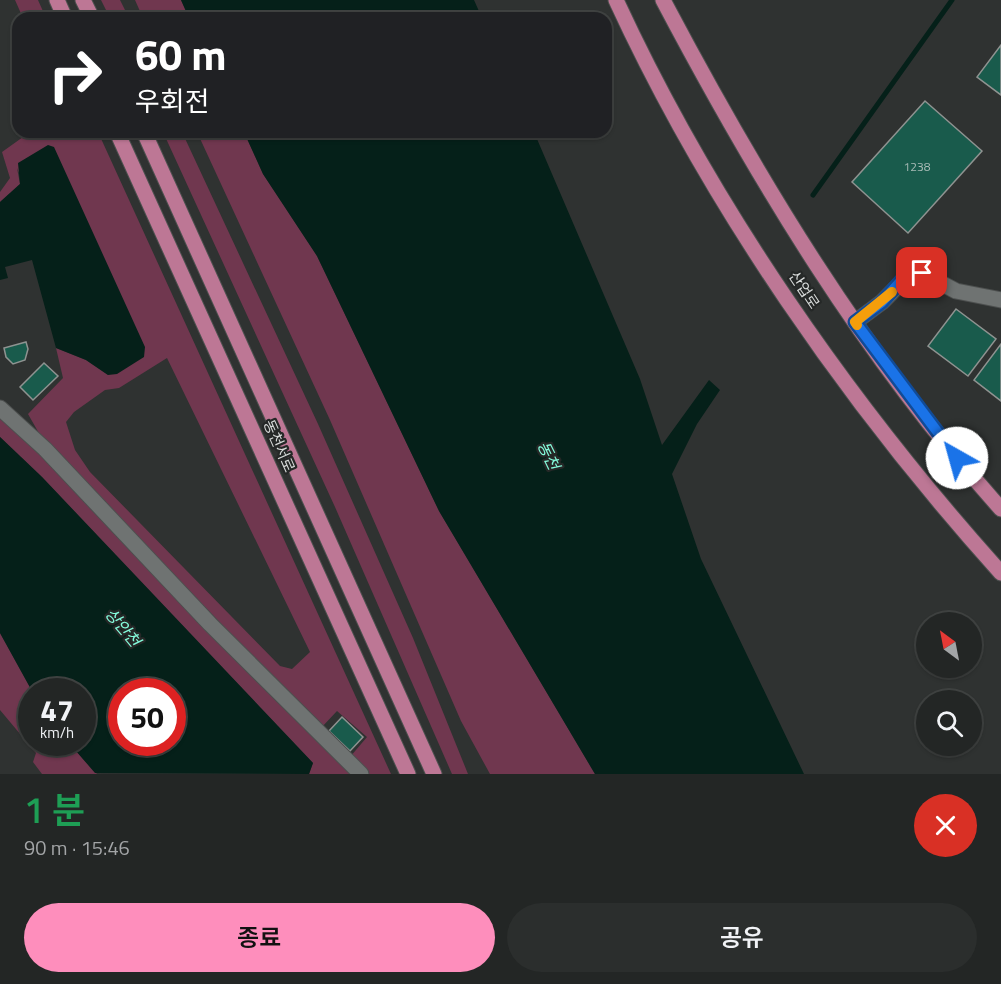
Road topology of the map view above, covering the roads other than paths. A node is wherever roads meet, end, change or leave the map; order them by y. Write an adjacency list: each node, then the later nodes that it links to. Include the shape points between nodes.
1 (616, 0): 9 (main road, 산업로, via 680,123 752,244 854,394 942,507)
2 (663, 0): 6 (main road, 산업로, via 780,210)
3 (120, 138): 11 (main road, 동천서로)
4 (147, 138): 12 (main road, 동천서로)
5 (1001, 300): 6 (street, via 956,291 922,273 912,272)
6 (855, 322): 8 (main road, 산업로, via 964,467)
7 (0, 408): 10 (street, via 45,449 210,624)
8 (1001, 509)
9 (1001, 573)
10 (361, 774)
11 (408, 774)
12 (434, 774)

